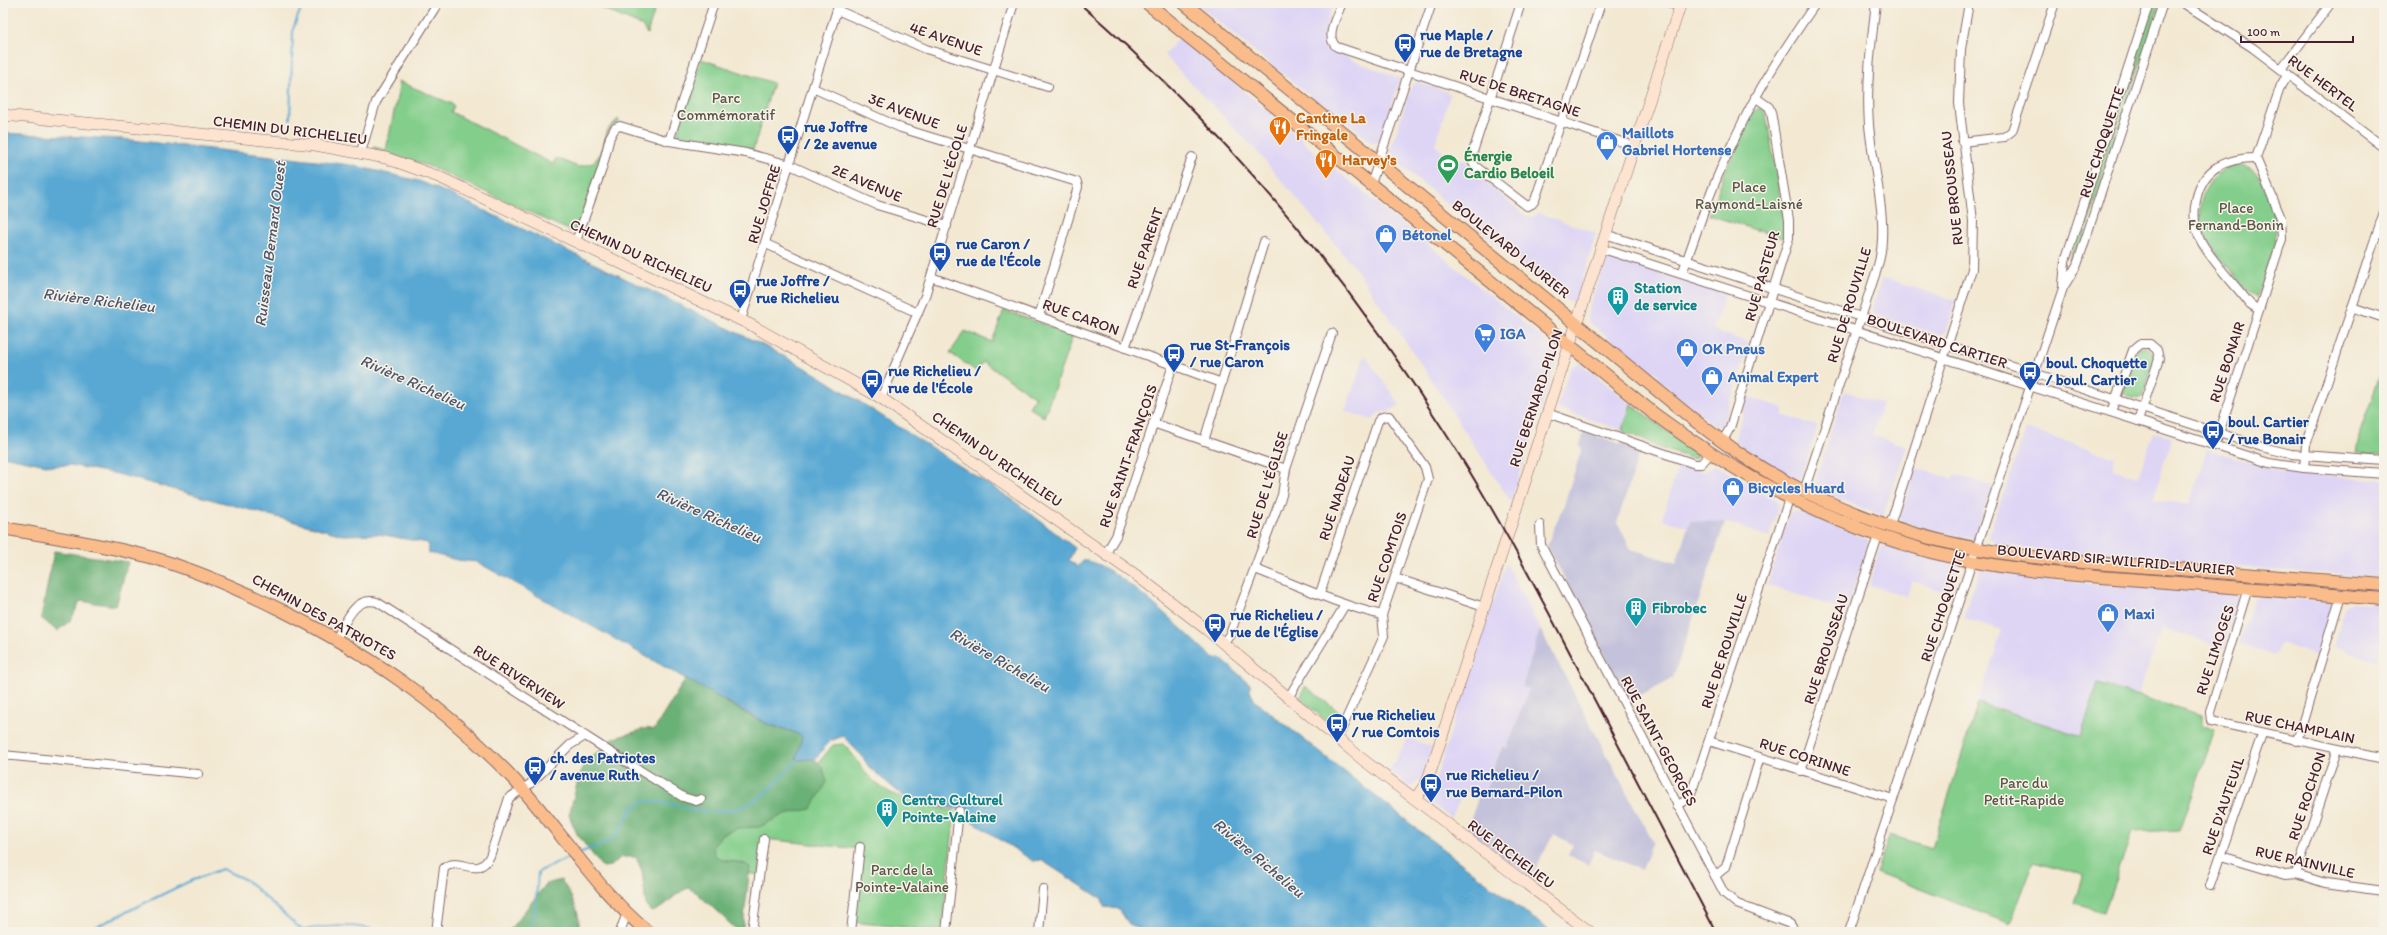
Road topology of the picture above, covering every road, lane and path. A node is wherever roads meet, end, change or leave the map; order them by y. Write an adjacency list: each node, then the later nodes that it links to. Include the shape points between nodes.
1 (438, 3): 34 (street, via 376,102)
2 (714, 3): 29 (street)
3 (1014, 3): 20 (street, RUE DE L'ÉCOLE)
4 (1147, 3): 39 (main road)
5 (1184, 3): 37 (main road, BOULEVARD LAURIER)
6 (1342, 3): 21 (street, RUE DE BRETAGNE, via 1332,33 1332,42 1339,48)
7 (1432, 3): 21 (street)
8 (1520, 3): 26 (street)
9 (1601, 3): 28 (street)
10 (1816, 3): 25 (street)
11 (1876, 3): 57 (street, RUE DE ROUVILLE, via 1869,56 1868,101 1871,150 1883,236 1879,263)
12 (1970, 3): 30 (street, RUE BROUSSEAU, via 1961,49 1959,85)
13 (2055, 3): 30 (street, via 2011,133 2004,137)
14 (2149, 3): 51 (street, RUE CHOQUETTE, via 2065,261)
15 (2163, 3): 51 (street, RUE CHOQUETTE, via 2077,266)
16 (2183, 3): 22 (street, RUE HERTEL, via 2228,31)
17 (2331, 3): 22 (street)
18 (1677, 4): 31 (main road, RUE BERNARD-PILON)
19 (838, 6): 20 (street, 4E AVENUE, via 921,47); 23 (street, RUE JOFFRE)
20 (994, 70): 24 (street, 4E AVENUE); 33 (street, RUE DE L'ÉCOLE)
21 (1410, 72): 26 (street, RUE DE BRETAGNE); 37 (street)
22 (2285, 72): 32 (street, RUE HERTEL); 36 (street)
23 (813, 88): 33 (street, 3E AVENUE, via 901,128); 38 (street, RUE JOFFRE)
24 (1048, 88)
25 (1755, 97): 47 (street, via 1734,138); 50 (street, RUE PASTEUR, via 1769,107 1771,112 1789,220 1789,238)
26 (1490, 98): 28 (street, RUE DE BRETAGNE); 28 (street, via 1471,160 1475,166 1528,206 1535,200)
27 (3, 115): 34 (main road, CHEMIN DU RICHELIEU, via 315,145)
28 (1561, 122): 31 (street, RUE DE BRETAGNE)
29 (669, 141): 38 (street, 2E AVENUE, via 746,153); 43 (street, 2E AVENUE, via 622,126 615,128)
30 (1962, 142): 64 (street, RUE BROUSSEAU, via 1972,214 1973,260)
31 (1634, 146): 42 (main road, RUE BERNARD-PILON)
32 (2384, 148)
33 (970, 149): 41 (street, RUE DE L'ÉCOLE); 56 (street, 3E AVENUE, via 1078,183)
34 (361, 152): 43 (main road, CHEMIN DU RICHELIEU, via 393,160 440,177)
35 (1192, 157): 65 (street, RUE PARENT)
36 (2256, 158): 54 (street, RUE BONAIR, via 2281,218 2283,230); 54 (street, RUE BONAIR, via 2235,160 2215,169 2199,192 2194,216 2201,241 2250,304)
37 (1379, 162): 39 (street); 60 (main road, BOULEVARD LAURIER)
38 (790, 165): 41 (street, 2E AVENUE, via 877,206); 45 (street, RUE JOFFRE)
39 (1371, 184): 63 (main road)
40 (2384, 212): 53 (street)
41 (947, 226): 49 (street, RUE DE L'ÉCOLE)
42 (1605, 234): 46 (main road, RUE BERNARD-PILON); 47 (street, BOULEVARD CARTIER)
43 (576, 241): 59 (main road, CHEMIN DU RICHELIEU)
44 (1264, 242): 69 (street)
45 (766, 244): 55 (street); 59 (street, RUE JOFFRE)
46 (1600, 248): 48 (street, BOULEVARD CARTIER); 60 (main road, RUE BERNARD-PILON)
47 (1687, 260): 48 (street); 50 (street, BOULEVARD CARTIER)
48 (1682, 274): 52 (street, BOULEVARD CARTIER)
49 (931, 276): 55 (street, RUE DE L'ÉCOLE); 56 (street, RUE CARON)
50 (1774, 288): 52 (street, RUE PASTEUR); 57 (street, BOULEVARD CARTIER)
51 (2063, 288): 68 (street, RUE CHOQUETTE)
52 (1770, 302): 61 (street, BOULEVARD CARTIER); 81 (street, RUE PASTEUR, via 1730,428)
53 (2352, 307): 58 (street); 84 (street, via 2306,445)
54 (2259, 310): 79 (street, RUE BONAIR)
55 (918, 313): 71 (street, RUE DE L'ÉCOLE)
56 (1039, 316): 65 (street, RUE CARON)
57 (1862, 316): 61 (street, RUE DE ROUVILLE); 64 (street, BOULEVARD CARTIER)
58 (2384, 318)
59 (741, 320): 71 (main road, CHEMIN DU RICHELIEU)
60 (1576, 323): 63 (main road, RUE BERNARD-PILON); 81 (main road, BOULEVARD SIR-WILFRID-LAURIER)
61 (1857, 330): 66 (street, BOULEVARD CARTIER); 89 (street, RUE DE ROUVILLE)
62 (1332, 333): 87 (street, RUE DE L'ÉGLISE)
63 (1570, 344): 75 (main road, RUE BERNARD-PILON); 83 (main road, BOULEVARD SIR-WILFRID-LAURIER, via 1653,413)
64 (1948, 344): 66 (street, RUE BROUSSEAU); 68 (street, BOULEVARD CARTIER)
65 (1125, 348): 67 (street, RUE CARON)
66 (1943, 358): 70 (street, BOULEVARD CARTIER); 92 (street, RUE BROUSSEAU)
67 (1173, 365): 69 (street, RUE CARON); 78 (street, RUE SAINT-FRANÇOIS)
68 (2035, 373): 70 (street, RUE CHOQUETTE); 72 (street, BOULEVARD CARTIER)
69 (1222, 383): 80 (street)
70 (2030, 386): 74 (street, BOULEVARD CARTIER); 95 (street, RUE CHOQUETTE)
71 (881, 398): 96 (main road, CHEMIN DU RICHELIEU)
72 (2116, 400): 73 (street, BOULEVARD CARTIER); 73 (street, via 2133,350 2140,344 2150,344 2157,350 2159,359); 74 (street)
73 (2142, 409): 77 (street); 79 (street, BOULEVARD CARTIER)
74 (2111, 412): 77 (street, BOULEVARD CARTIER)
75 (1548, 413): 83 (street, via 1695,464 1701,464); 106 (main road, RUE BERNARD-PILON)
76 (1385, 416): 99 (street, RUE COMTOIS, via 1393,420 1429,476); 102 (street, RUE NADEAU, via 1380,418 1376,426)
77 (2138, 421): 82 (street, BOULEVARD CARTIER)
78 (1153, 423): 80 (street); 96 (street, RUE SAINT-FRANÇOIS, via 1116,536)
79 (2219, 433): 82 (street, RUE BONAIR); 84 (street, BOULEVARD CARTIER, via 2276,451)
80 (1204, 441): 87 (street)
81 (1722, 442): 89 (main road, BOULEVARD SIR-WILFRID-LAURIER, via 1767,472)
82 (2215, 446): 86 (street, BOULEVARD CARTIER, via 2276,465)
83 (1710, 454): 90 (main road, BOULEVARD SIR-WILFRID-LAURIER)
84 (2305, 455): 85 (street, BOULEVARD CARTIER); 86 (street)
85 (2384, 461)
86 (2304, 468): 88 (street, BOULEVARD CARTIER)
87 (1286, 469): 98 (street, RUE DE L'ÉGLISE, via 1282,495)
88 (2384, 474)
89 (1804, 491): 92 (main road, BOULEVARD SIR-WILFRID-LAURIER)
90 (1789, 499): 94 (main road, BOULEVARD SIR-WILFRID-LAURIER); 115 (street, RUE DE ROUVILLE)
91 (1540, 525): 127 (street, RUE SAINT-GEORGES, via 1541,545)
92 (1890, 526): 95 (main road, BOULEVARD SIR-WILFRID-LAURIER)
93 (3, 528): 108 (main road, CHEMIN DES PATRIOTES, via 114,548 183,568 243,592)
94 (1878, 536): 97 (main road, BOULEVARD SIR-WILFRID-LAURIER); 121 (street, RUE BROUSSEAU)
95 (1977, 549): 97 (street, RUE CHOQUETTE); 100 (main road, BOULEVARD SIR-WILFRID-LAURIER, via 2073,561)
96 (1106, 553): 109 (main road, CHEMIN DU RICHELIEU)
97 (1973, 561): 101 (main road, BOULEVARD SIR-WILFRID-LAURIER, via 2048,573); 126 (street, RUE CHOQUETTE)
98 (1254, 569): 102 (street); 109 (street, RUE DE L'ÉGLISE, via 1230,634)
99 (1395, 578): 106 (street); 107 (street, RUE COMTOIS)
100 (2384, 585)
101 (2248, 588): 103 (main road, BOULEVARD SIR-WILFRID-LAURIER); 111 (street, RUE LIMOGES, via 2210,712)
102 (1320, 593): 105 (street)
103 (2341, 595): 104 (main road, BOULEVARD SIR-WILFRID-LAURIER); 116 (street)
104 (2384, 599)
105 (1345, 605): 107 (street); 110 (street)
106 (1484, 607): 125 (main road, RUE BERNARD-PILON, via 1427,782)
107 (1382, 615): 114 (street, RUE COMTOIS, via 1384,636)
108 (336, 639): 113 (street, RUE RIVERVIEW, via 356,605 365,601 377,602); 123 (main road, CHEMIN DES PATRIOTES, via 425,697 491,756)
109 (1223, 643): 110 (main road, CHEMIN DU RICHELIEU)
110 (1288, 698): 114 (main road, CHEMIN DU RICHELIEU)
111 (2211, 721): 112 (street, RUE CHAMPLAIN)
112 (2262, 734): 116 (street, RUE CHAMPLAIN); 131 (street, RUE D'AUTEUIL)
113 (585, 736): 123 (street, via 564,750); 124 (street, RUE RIVERVIEW, via 683,797 696,801)
114 (1337, 739): 125 (main road, CHEMIN DU RICHELIEU)
115 (1709, 741): 119 (street, RUE CORINNE); 127 (street, RUE DE ROUVILLE, via 1691,794)
116 (2297, 741): 117 (street, RUE CHAMPLAIN)
117 (2337, 749): 120 (street, RUE CHAMPLAIN); 132 (street, RUE ROCHON)
118 (3, 755): 122 (street)
119 (1760, 758): 121 (street, RUE CORINNE); 133 (street, via 1726,867)
120 (2384, 759)
121 (1801, 771): 126 (street, RUE CORINNE)
122 (198, 774)
123 (522, 788): 137 (main road, CHEMIN DES PATRIOTES); 138 (street, via 510,798 490,856 485,863 476,868 452,864 444,868)
124 (701, 799)
125 (1415, 799): 145 (main road, RUE RICHELIEU)
126 (1893, 799): 147 (street, RUE CHOQUETTE)
127 (1677, 806): 133 (street, RUE SAINT-GEORGES)
128 (960, 811): 143 (street)
129 (764, 839): 141 (street)
130 (860, 847): 142 (street)
131 (2221, 856): 132 (street, RUE RAINVILLE, via 2285,875); 134 (street, RUE D'AUTEUIL)
132 (2296, 874): 136 (street, RUE RAINVILLE, via 2325,883)
133 (1715, 876): 146 (street, RUE SAINT-GEORGES, via 1724,893 1733,902 1790,924)
134 (2210, 886)
135 (1043, 889): 144 (street)
136 (2384, 891)
137 (627, 913): 139 (street); 140 (main road, CHEMIN DES PATRIOTES)
138 (436, 932)
139 (620, 932)
140 (648, 932)
141 (752, 932)
142 (851, 932)
143 (946, 932)
144 (1039, 932)
145 (1590, 932)
146 (1795, 932)
147 (1849, 932)

